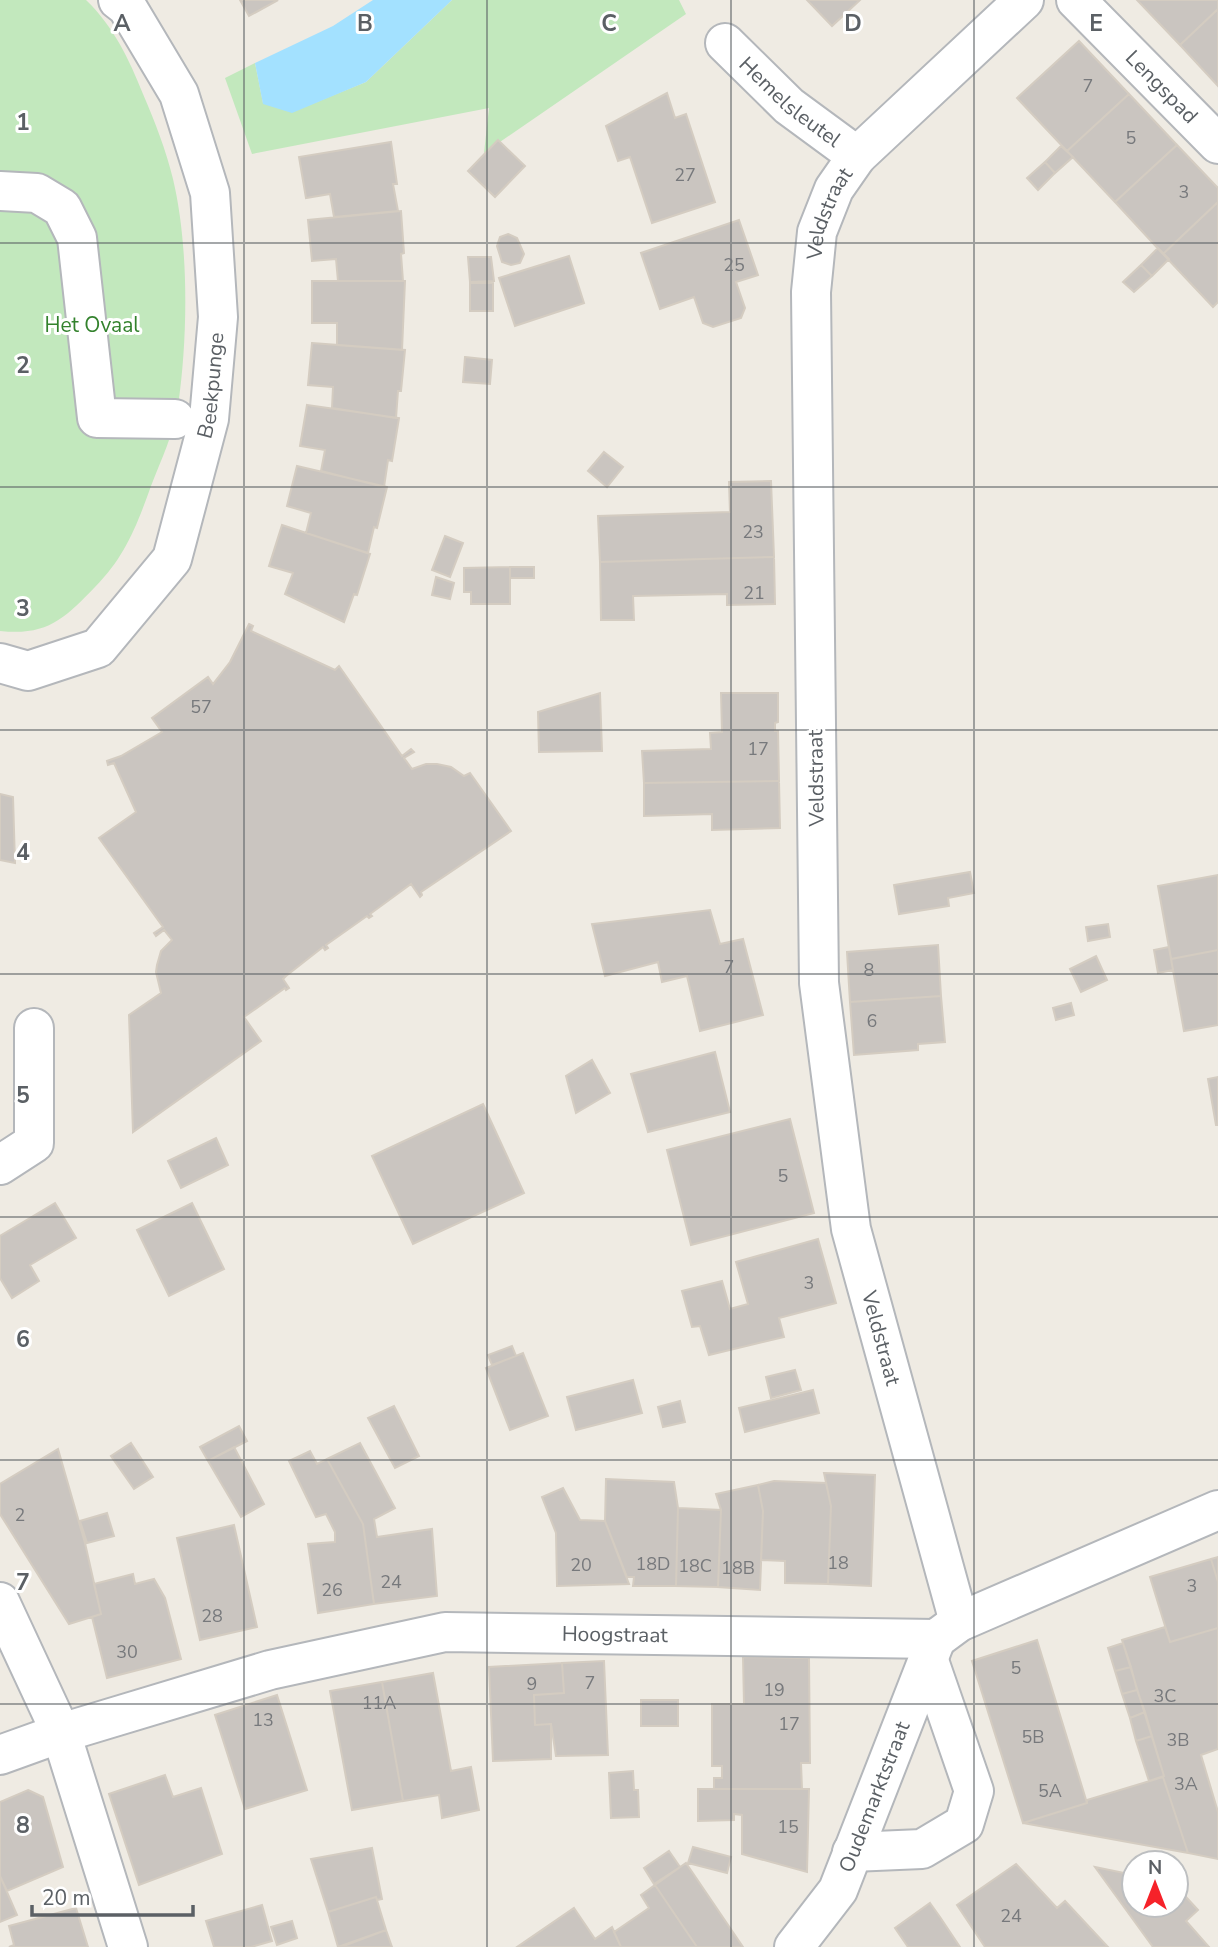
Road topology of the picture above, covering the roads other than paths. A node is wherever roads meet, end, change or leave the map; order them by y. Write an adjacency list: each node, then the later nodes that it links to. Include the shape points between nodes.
1 (1024, 0): 6 (street, Veldstraat)
2 (1076, 0): 5 (street, Lengspad)
3 (126, 2): 9 (street, Beekpunge, via 179,94 210,193 218,317 209,419 172,559 98,648 28,671)
4 (725, 43): 6 (street, Hemelsleutel, via 789,106)
5 (1218, 144)
6 (857, 156): 14 (street, Veldstraat, via 834,189 817,232 811,292 819,983 851,1229)
7 (0, 191): 8 (street, via 37,192 62,208 77,238 97,418)
8 (175, 419)
9 (0, 663)
10 (34, 1028): 11 (street, via 34,1143)
11 (0, 1165)
12 (1218, 1510): 14 (street, Hoogstraat)
13 (0, 1602): 15 (street)
14 (941, 1640): 15 (street, Hoogstraat, via 445,1632 270,1670); 17 (street, Oudemarktstraat); 17 (street, Veldstraat, via 974,1791 964,1824 922,1849)
15 (61, 1733): 16 (street, Hoogstraat); 18 (street)
16 (0, 1755)
17 (852, 1852): 19 (street, Oudemarktstraat, via 838,1890)
18 (128, 1947)
19 (794, 1947)

